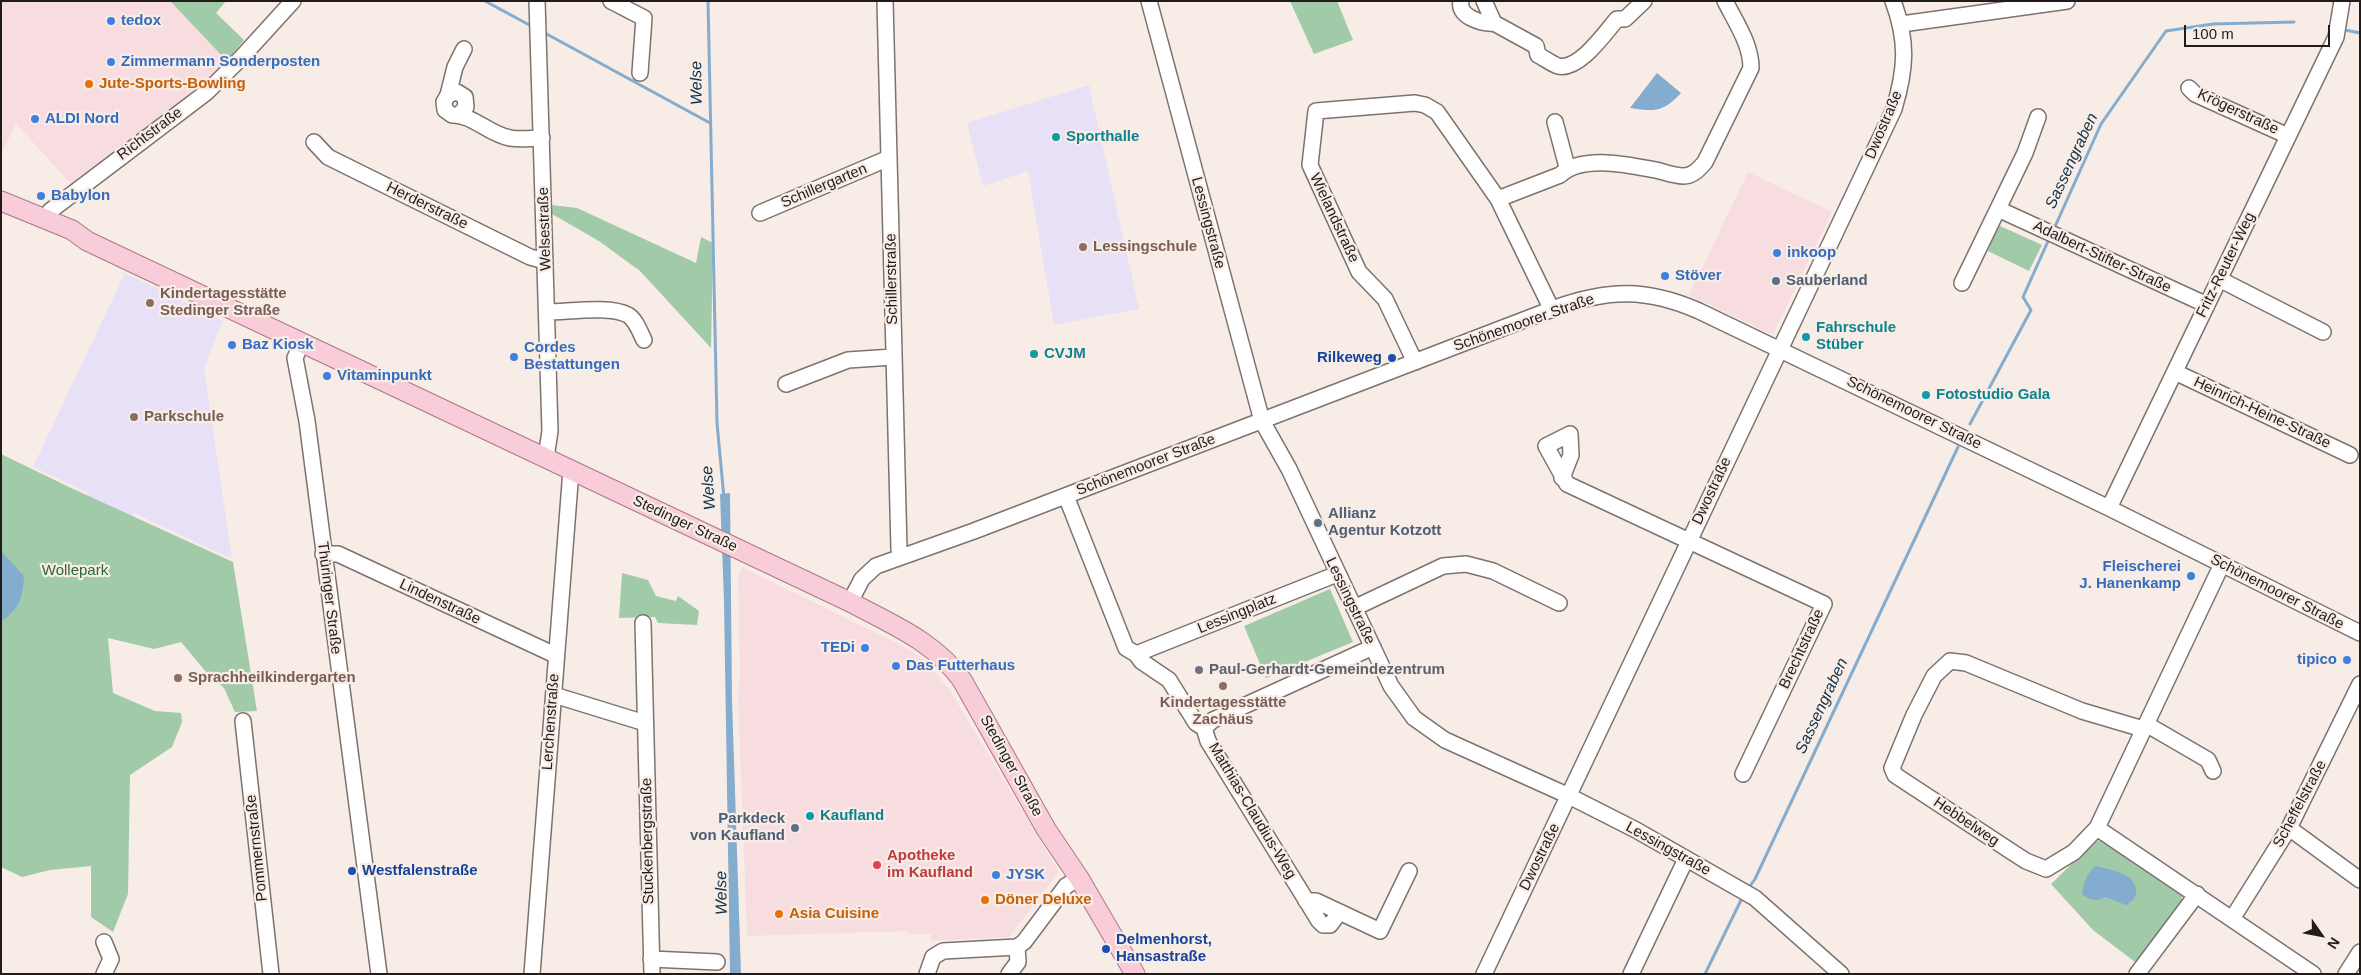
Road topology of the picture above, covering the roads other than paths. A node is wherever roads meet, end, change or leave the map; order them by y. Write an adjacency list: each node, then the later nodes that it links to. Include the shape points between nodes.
1 (293, 1): 32 (street, Richtstraße, via 212,87 50,211)
2 (537, 1): 23 (street, Welsestraße)
3 (611, 1): 18 (street, via 644,18)
4 (885, 1): 25 (street, Schillerstraße)
5 (1149, 1): 47 (street, Lessingstraße)
6 (1461, 1): 15 (street, via 1463,13 1484,24)
7 (1484, 1): 15 (street)
8 (1644, 1): 15 (street, via 1625,19 1617,19 1580,61 1570,65 1559,66 1538,55 1536,46)
9 (1725, 1): 26 (street, via 1747,44 1751,68 1705,162 1696,172 1683,176 1593,163)
10 (1893, 1): 16 (street, Dwostraße)
11 (2067, 1): 16 (street)
12 (2342, 1): 14 (street)
13 (2350, 1): 14 (street)
14 (2340, 21): 22 (street, Fritz-Reuter-Weg, via 2336,37)
15 (1494, 23)
16 (1902, 24): 42 (street, Dwostraße, via 1902,83 1894,109)
17 (464, 48): 23 (street, via 448,94 457,92 466,97 466,107 460,114 510,138)
18 (640, 73)
19 (2189, 88): 22 (street, Krögerstraße, via 2195,94)
20 (2038, 117): 29 (street)
21 (1555, 122): 26 (street)
22 (2288, 136): 34 (street, Fritz-Reuter-Weg)
23 (542, 138): 33 (street, Welsestraße)
24 (314, 142): 33 (street, Herderstraße, via 328,157 530,257)
25 (889, 158): 30 (street, Schillergarten); 43 (street, Schillerstraße)
26 (1567, 167): 27 (street, via 1560,175)
27 (1498, 199): 37 (street, Wielandstraße); 44 (street, Wielandstraße, via 1446,122 1425,105 1415,102 1316,111 1310,165 1359,272 1385,299)
28 (1, 201): 32 (main road, Stedinger Straße)
29 (1998, 209): 35 (street); 36 (street, Adalbert-Stifter-Straße)
30 (760, 213)
31 (1, 214): 32 (main road, Stedinger Straße)
32 (44, 225): 41 (main road, Stedinger Straße, via 72,230 87,241)
33 (545, 261): 38 (street, Welsestraße)
34 (2219, 280): 36 (street, Fritz-Reuter-Weg); 39 (street)
35 (1962, 283)
36 (2206, 306): 45 (street, Fritz-Reuter-Weg)
37 (1552, 310): 42 (street, Schönemoorer Straße, via 1611,293 1648,295 1685,305); 44 (street, Schönemoorer Straße)
38 (547, 312): 40 (street, via 615,310 629,315); 49 (street, Welsestraße, via 550,431)
39 (2323, 332)
40 (644, 340)
41 (302, 342): 49 (main road, Stedinger Straße); 55 (street, Thüringer Straße, via 295,358 307,421)
42 (1780, 349): 53 (street, Schönemoorer Straße); 54 (street, Dwostraße)
43 (894, 357): 46 (street, via 848,360); 56 (street, Schillerstraße, via 899,549)
44 (1415, 362): 47 (street, Schönemoorer Straße)
45 (2175, 372): 48 (street, Heinrich-Heine-Straße); 53 (street, Fritz-Reuter-Weg)
46 (786, 384)
47 (1262, 421): 52 (street, Schönemoorer Straße); 58 (street, Lessingstraße)
48 (2350, 455)
49 (546, 458): 50 (main road, Stedinger Straße)
50 (571, 470): 59 (main road, Stedinger Straße); 66 (street, Lerchenstraße)
51 (1562, 478): 54 (street, via 1567,484)
52 (1066, 496): 56 (street, Schönemoorer Straße); 65 (street, Matthias-Claudius-Weg, via 1126,648)
53 (2110, 508): 57 (street, Schönemoorer Straße)
54 (1689, 542): 74 (street, Brechtstraße, via 1824,604); 75 (street, Dwostraße)
55 (324, 554): 66 (street, Lindenstraße, via 338,554); 91 (street, Thüringer Straße)
56 (902, 556): 59 (street, Schönemoorer Straße, via 868,572)
57 (2222, 564): 63 (street, Schönemoorer Straße); 71 (street)
58 (1337, 574): 61 (street, Lessingstraße); 65 (street, Lessingplatz)
59 (850, 602): 80 (main road, Stedinger Straße, via 917,637 951,665 1046,828)
60 (1559, 603): 61 (street, via 1493,571 1466,564 1443,566)
61 (1354, 608): 64 (street, Lessingstraße)
62 (643, 623): 70 (street, Stuckenbergstraße)
63 (2360, 633)
64 (1373, 647): 72 (street, via 1213,720); 75 (street, Lessingstraße, via 1391,686 1414,718 1445,740)
65 (1136, 654): 72 (street, Matthias-Claudius-Weg, via 1141,662 1169,680 1196,723)
66 (555, 655): 68 (street, Lerchenstraße)
67 (2360, 684): 77 (street, Scheffelstraße)
68 (554, 695): 70 (street); 92 (street, Lerchenstraße)
69 (243, 721): 90 (street, Pommernstraße)
70 (646, 723): 88 (street, Stuckenbergstraße)
71 (2144, 727): 73 (street, via 2208,760); 76 (street); 76 (street, Hebbelweg, via 2082,711 1966,662 1950,661 1934,676 1892,768 1895,775 2026,862 2046,869 2074,852)
72 (1204, 728): 79 (street, Matthias-Claudius-Weg, via 1208,740 1323,925 1330,925 1340,912 1380,931)
73 (2213, 772)
74 (1743, 774)
75 (1569, 796): 78 (street, Lessingstraße); 96 (street, Dwostraße)
76 (2097, 828): 82 (street)
77 (2289, 828): 81 (street); 83 (street, Scheffelstraße)
78 (1686, 859): 97 (street); 98 (street, Lessingstraße, via 1755,898)
79 (1409, 871)
80 (1079, 878): 85 (street, via 1066,886); 95 (main road, Stedinger Straße)
81 (2360, 880)
82 (2197, 894): 83 (street); 99 (street)
83 (2232, 919): 100 (street)
84 (104, 942): 89 (street, via 111,959)
85 (1017, 947): 93 (street, via 943,951 933,957); 94 (street, via 1018,962)
86 (2360, 952): 101 (street)
87 (717, 962): 88 (street, Stuckenbergstraße)
88 (652, 967)
89 (104, 974)
90 (271, 974)
91 (379, 974)
92 (532, 974)
93 (927, 974)
94 (1009, 974)
95 (1135, 974)
96 (1484, 974)
97 (1631, 974)
98 (1841, 974)
99 (2137, 974)
100 (2313, 974)
101 (2346, 974)

